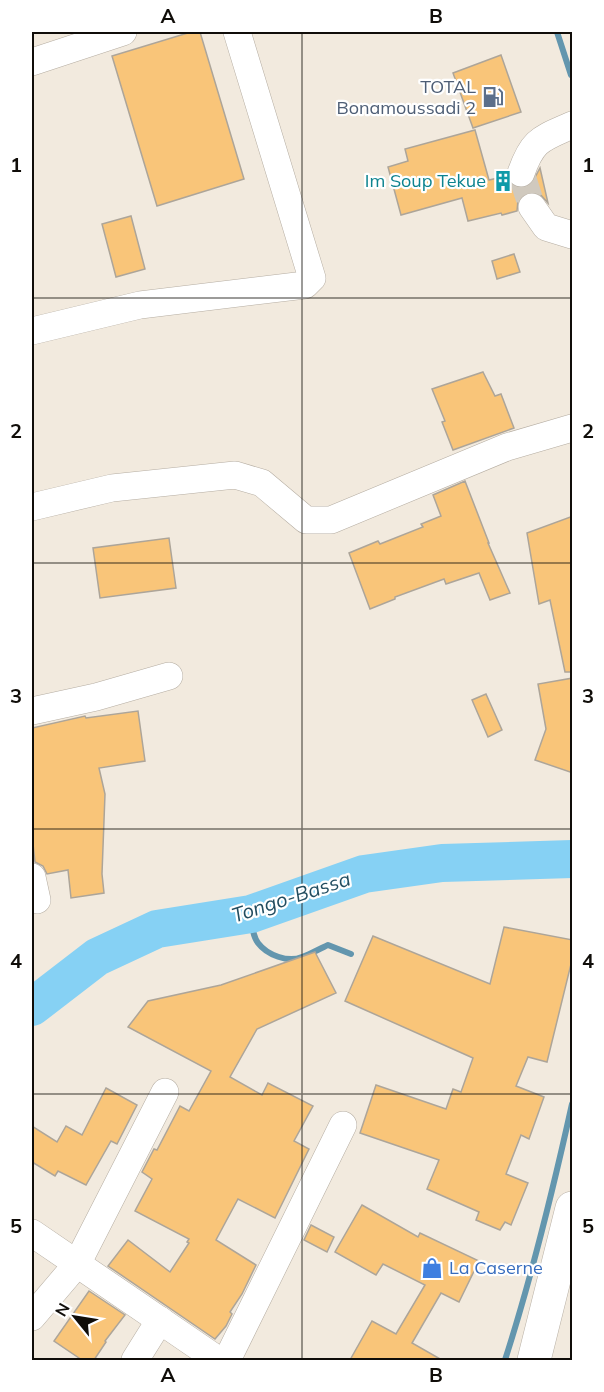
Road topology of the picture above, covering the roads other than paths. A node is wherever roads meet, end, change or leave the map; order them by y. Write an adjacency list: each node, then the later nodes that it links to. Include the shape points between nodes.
1 (123, 32): 3 (street)
2 (237, 32): 8 (street, via 312,278 296,287 140,305)
3 (32, 62)
4 (573, 124): 5 (street, via 538,140)
5 (521, 173)
6 (532, 207): 7 (street, via 546,227)
7 (573, 235)
8 (32, 331)
9 (573, 428): 10 (street, via 507,447 331,520 306,520 261,483 235,475 112,488)
10 (32, 507)
11 (169, 676): 12 (street)
12 (32, 711)
13 (165, 1092): 17 (street)
14 (343, 1125): 22 (street)
15 (573, 1208): 23 (main road)
16 (32, 1233): 17 (street)
17 (77, 1264): 18 (street); 19 (street)
18 (32, 1317)
19 (160, 1320): 20 (street); 21 (street)
20 (135, 1360)
21 (218, 1360)
22 (227, 1360)
23 (534, 1360)

